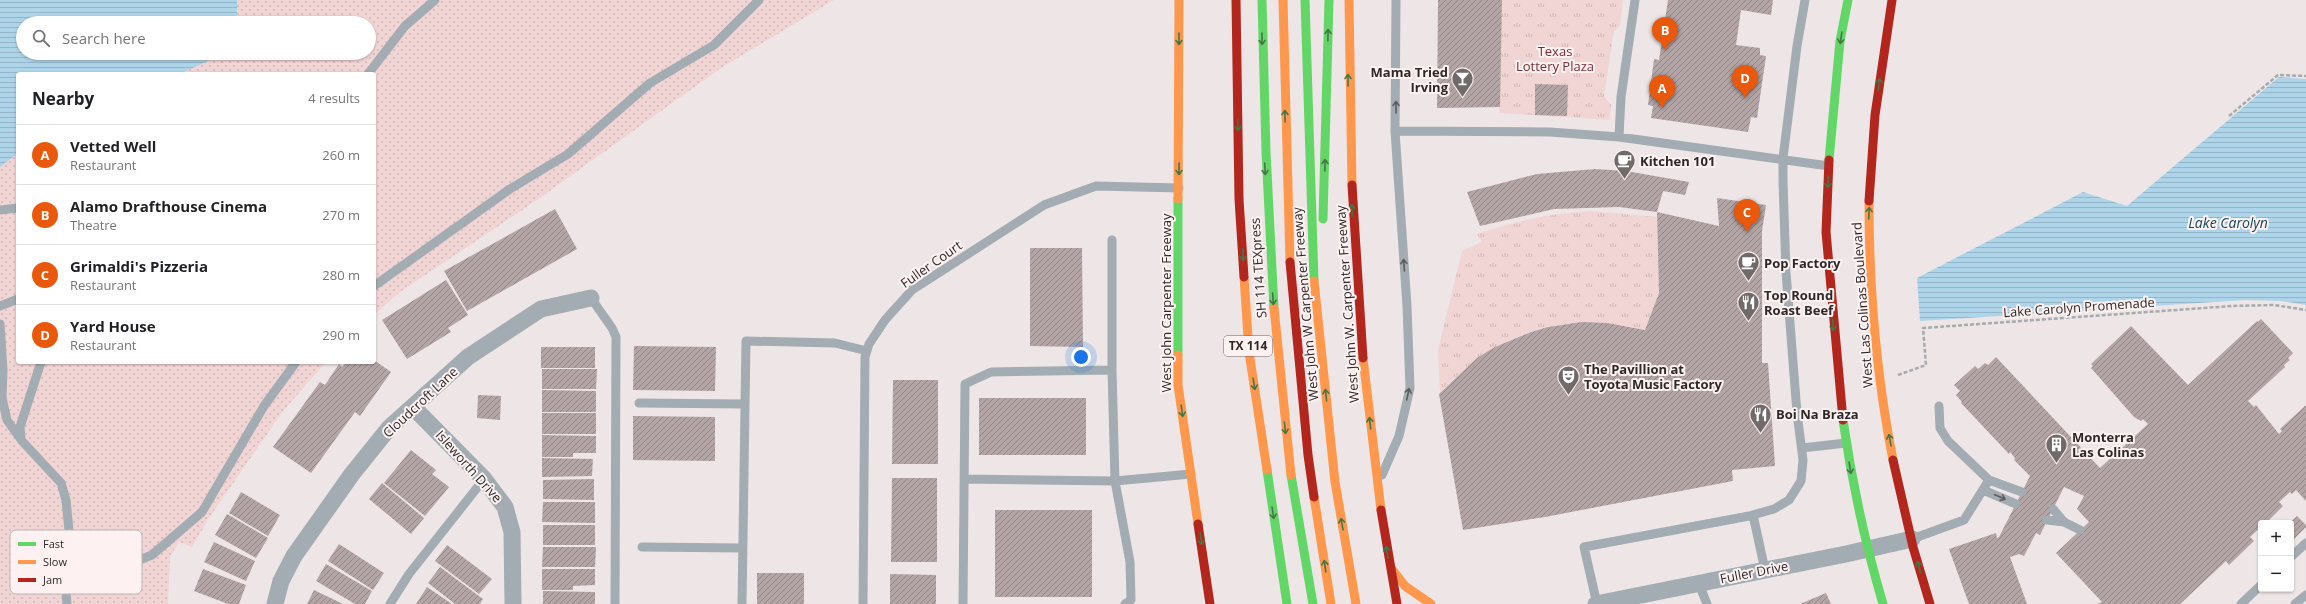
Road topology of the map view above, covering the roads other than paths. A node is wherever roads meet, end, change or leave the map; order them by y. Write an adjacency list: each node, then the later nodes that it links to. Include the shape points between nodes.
1 (435, 0): 16 (lane, via 405,26)
2 (759, 0): 27 (lane, via 714,45 650,83 568,154 510,189)
3 (1179, 0): 22 (main road, West John Carpenter Freeway, one-way to 22)
4 (1228, 0): 17 (main road)
5 (1236, 0): 17 (main road, TX 114)
6 (1262, 0): 82 (main road, SH 114 TEXpress, one-way to 82, via 1264,137 1276,342 1288,457)
7 (1283, 0): 83 (main road, one-way to 7, via 1308,455 1288,241)
8 (1305, 0): 26 (main road, West John W Carpenter Freeway)
9 (1329, 0): 26 (main road, one-way to 9, via 1323,226)
10 (1349, 0): 48 (main road, West John W. Carpenter Freeway, one-way to 10, via 1365,388 1352,221 1348,109)
11 (1396, 0): 18 (lane, one-way to 11)
12 (1635, 0): 19 (lane, via 1621,97)
13 (1805, 0): 20 (lane, via 1796,46)
14 (1848, 0): 21 (main road, one-way to 21, via 1840,41)
15 (1892, 0): 58 (main road, West Las Colinas Boulevard, one-way to 15, via 1896,475 1880,392 1872,304 1869,221 1873,131)
16 (370, 72)
17 (1238, 86): 81 (main road, TX 114, one-way to 81, via 1240,199 1249,352)
18 (1396, 131): 19 (lane, via 1550,132); 48 (lane, one-way to 18, via 1399,436 1410,388)
19 (1619, 137): 20 (lane)
20 (1783, 158): 21 (lane); 42 (lane, via 1786,272)
21 (1829, 166): 41 (main road, one-way to 41, via 1826,232 1838,386)
22 (1178, 188): 32 (lane, Fuller Court, via 1096,186 1044,204 912,290 885,320); 43 (main road, West John Carpenter Freeway, one-way to 43, via 1178,385)
23 (16, 208): 24 (lane)
24 (0, 210)
25 (1112, 240): 35 (lane)
26 (1312, 258): 84 (main road, West John W Carpenter Freeway, one-way to 26, via 1335,482)
27 (376, 285)
28 (591, 298): 39 (street, Cloudcroft Lane, via 541,309 468,357); 75 (lane, via 616,338)
29 (16, 301): 30 (lane)
30 (0, 306)
31 (0, 324): 40 (lane, via 2,398 7,420)
32 (867, 350): 37 (lane, via 835,343 746,341); 77 (lane, Fuller Court)
33 (40, 364): 40 (lane, via 20,427)
34 (295, 364): 64 (lane, via 264,406 202,512 152,555)
35 (1112, 370): 45 (lane, via 991,372 965,384); 47 (lane)
36 (639, 403): 37 (lane)
37 (744, 404): 61 (lane)
38 (1939, 406): 46 (lane, via 1940,428 1948,440)
39 (413, 407): 44 (street, Isleworth Drive); 72 (street, Cloudcroft Lane, via 389,428 352,474 299,550 281,581)
40 (22, 441): 56 (lane, via 60,483)
41 (1846, 443): 42 (lane); 62 (main road, one-way to 62)
42 (1802, 448): 53 (lane, via 1804,460 1801,481 1789,500 1774,510)
43 (1191, 474): 47 (lane); 80 (main road, West John Carpenter Freeway, one-way to 80)
44 (484, 479): 73 (lane, via 408,574); 74 (street, Isleworth Drive, via 505,507 512,532)
45 (964, 479): 47 (lane); 78 (lane)
46 (1989, 480): 49 (lane); 50 (lane)
47 (1115, 482): 79 (lane, via 1130,562 1131,600)
48 (1378, 484): 65 (main road, West John W. Carpenter Freeway, one-way to 48)
49 (1983, 490): 51 (lane, one-way to 51); 58 (lane, via 1964,520)
50 (2022, 492)
51 (2016, 504)
52 (2053, 509): 55 (lane)
53 (1753, 515): 66 (lane); 87 (lane, via 1584,547)
54 (2047, 520): 55 (lane)
55 (2064, 522): 57 (lane)
56 (70, 530)
57 (2080, 530)
58 (1912, 539): 62 (street, Fuller Drive); 90 (main road, West Las Colinas Boulevard, one-way to 58)
59 (2306, 543): 63 (lane)
60 (642, 547): 61 (lane)
61 (742, 548): 76 (lane)
62 (1867, 550): 66 (street, Fuller Drive); 89 (main road)
63 (2292, 556)
64 (142, 559)
65 (1390, 567): 85 (main road, West John W. Carpenter Freeway); 86 (main road, via 1405,586)
66 (1765, 570): 67 (street, Fuller Drive)
67 (1699, 584): 87 (street, Fuller Drive); 88 (lane)
68 (2258, 588): 91 (lane)
69 (66, 594): 71 (lane)
70 (2306, 595): 92 (lane)
71 (67, 604)
72 (275, 604)
73 (390, 604)
74 (513, 604)
75 (615, 604)
76 (742, 604)
77 (863, 604)
78 (963, 604)
79 (1125, 604)
80 (1210, 604)
81 (1287, 604)
82 (1313, 604)
83 (1331, 604)
84 (1356, 604)
85 (1397, 604)
86 (1431, 604)
87 (1596, 604)
88 (1707, 604)
89 (1883, 604)
90 (1930, 604)
91 (2240, 604)
92 (2295, 604)

